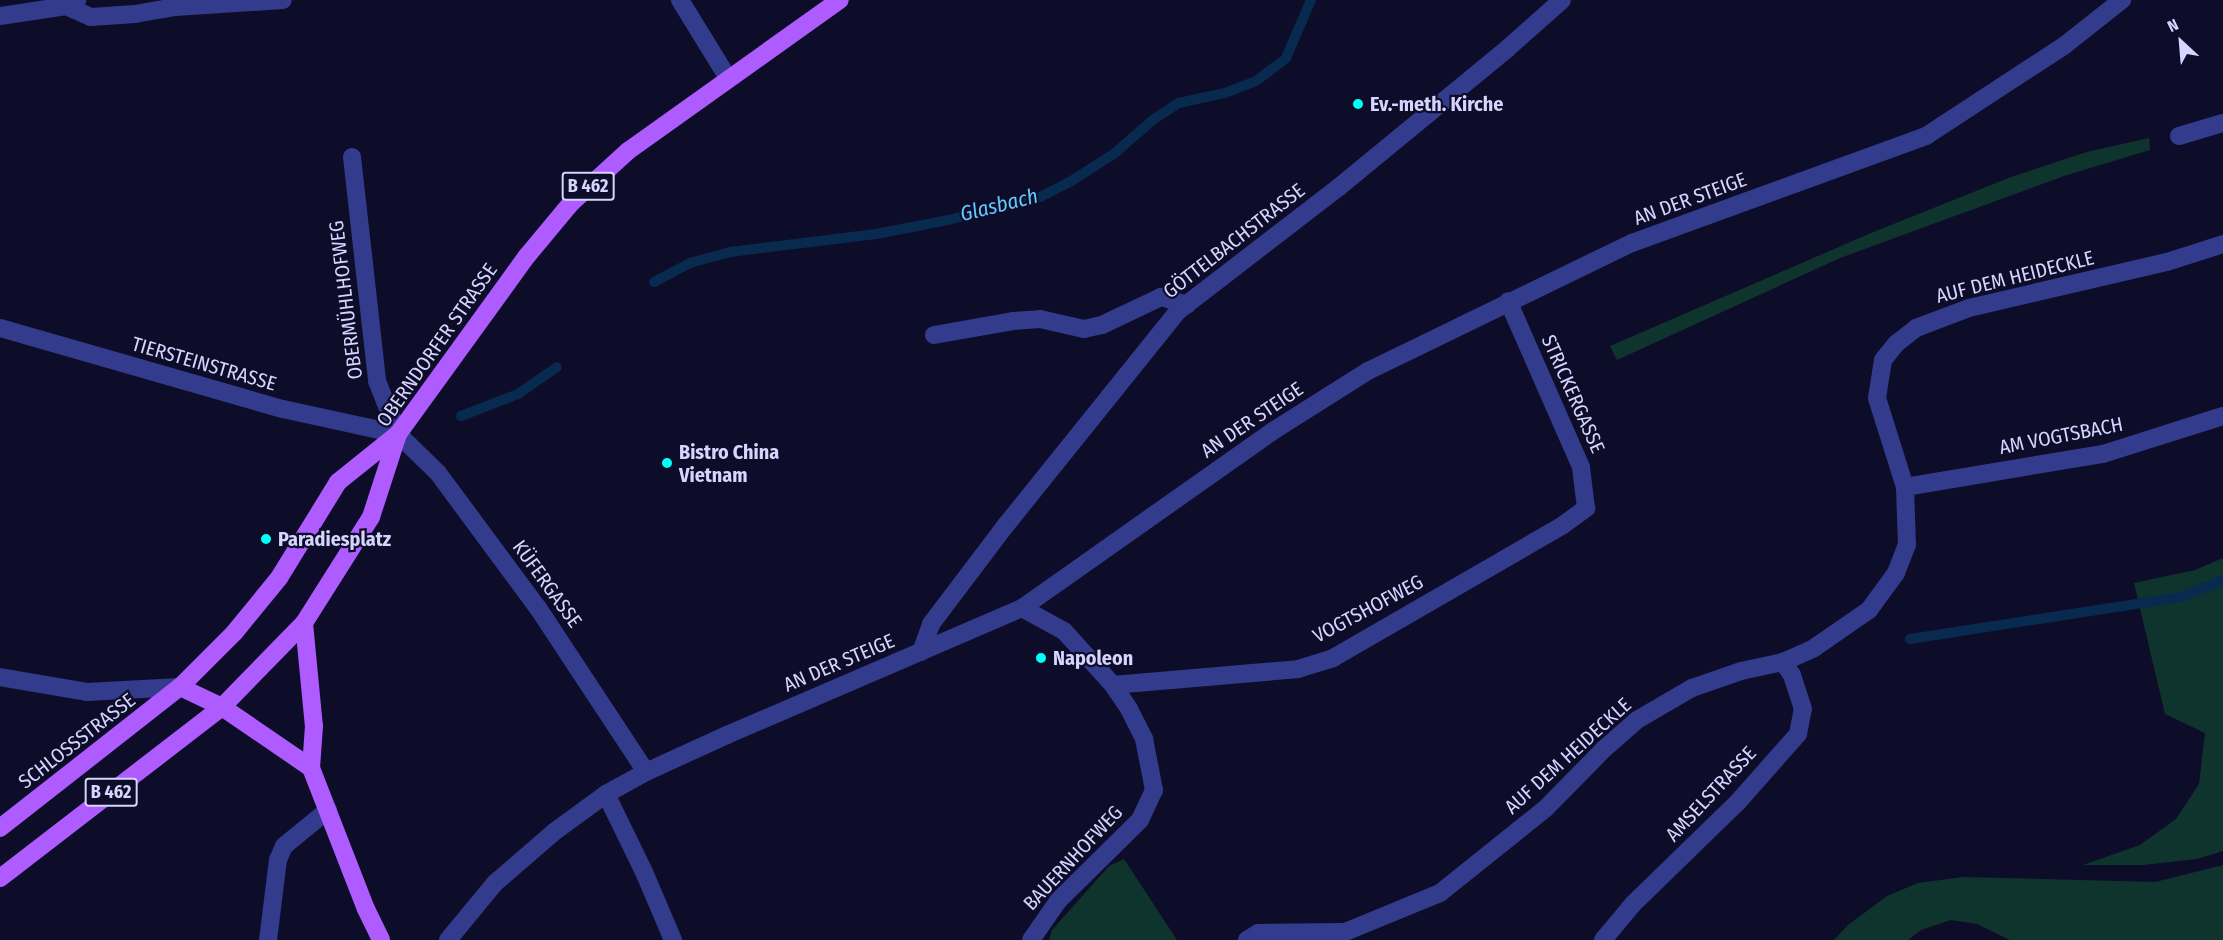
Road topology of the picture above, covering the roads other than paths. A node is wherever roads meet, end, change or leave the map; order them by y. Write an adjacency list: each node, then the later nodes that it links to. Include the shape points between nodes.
1 (283, 0): 7 (street)
2 (680, 0): 9 (street)
3 (840, 0): 9 (main road, OBERNDORFER STRASSE / B 462)
4 (1562, 0): 15 (street, GÖTTELBACHSTRASSE, via 1339,187)
5 (2122, 0): 14 (street, AN DER STEIGE, via 2065,45 1926,136 1632,243)
6 (72, 3): 7 (street, via 91,16 135,14); 8 (street)
7 (173, 4)
8 (0, 16)
9 (728, 78): 19 (main road, OBERNDORFER STRASSE / B 462, via 628,151 571,203 520,265)
10 (2223, 123): 11 (street)
11 (2179, 136)
12 (352, 157): 19 (street, OBERMÜHLHOFWEG, via 376,381)
13 (2223, 244): 20 (street, AUF DEM HEIDECKLE, via 2167,262 1969,308 1916,328 1883,360 1877,398)
14 (1508, 302): 21 (street, STRICKERGASSE, via 1581,466); 22 (street, AN DER STEIGE, via 1368,371 1273,431)
15 (1187, 305): 17 (street, via 1161,297 1102,325 1084,328 1040,319); 24 (street, GÖTTELBACHSTRASSE, via 1178,311 951,597 931,624)
16 (0, 328): 19 (street, TIERSTEINSTRASSE, via 283,409)
17 (934, 335)
18 (2223, 416): 20 (street, AM VOGTSBACH, via 2103,454)
19 (398, 434): 23 (main road, OBERNDORFER STRASSE / B 462, via 371,517); 28 (main road, B 462, via 338,482 279,578 234,633); 31 (street, KÜFERGASSE, via 438,473 538,608)
20 (1905, 487): 25 (street, AUF DEM HEIDECKLE, via 1907,545 1896,573 1869,610 1832,639)
21 (1586, 508): 27 (street, VOGTSHOFWEG, via 1333,658 1298,669)
22 (1022, 608): 24 (street, AN DER STEIGE); 27 (street, BAUERNHOFWEG, via 1064,631)
23 (304, 623): 29 (main road, B 462); 30 (main road, via 314,726)
24 (921, 652): 31 (street, AN DER STEIGE)
25 (1783, 662): 41 (street, AUF DEM HEIDECKLE, via 1692,688 1637,720 1546,808 1440,893 1345,932 1258,933); 42 (street, AMSELSTRASSE, via 1792,675 1803,708 1798,734)
26 (0, 677): 28 (street, via 87,692)
27 (1113, 685): 40 (street, BAUERNHOFWEG, via 1144,739 1154,790 1140,820 1058,901)
28 (180, 687): 29 (main road); 34 (main road, SCHLOSSSTRASSE / B 462)
29 (222, 707): 30 (main road); 35 (main road, B 462)
30 (311, 768): 33 (main road)
31 (646, 772): 32 (street, AN DER STEIGE)
32 (606, 794): 38 (street, AN DER STEIGE, via 495,883); 39 (street)
33 (328, 810): 36 (street, via 284,846 278,860); 37 (main road)
34 (0, 828)
35 (0, 878)
36 (268, 940)
37 (381, 940)
38 (448, 940)
39 (673, 940)
40 (1030, 940)
41 (1247, 940)
42 (1603, 940)

